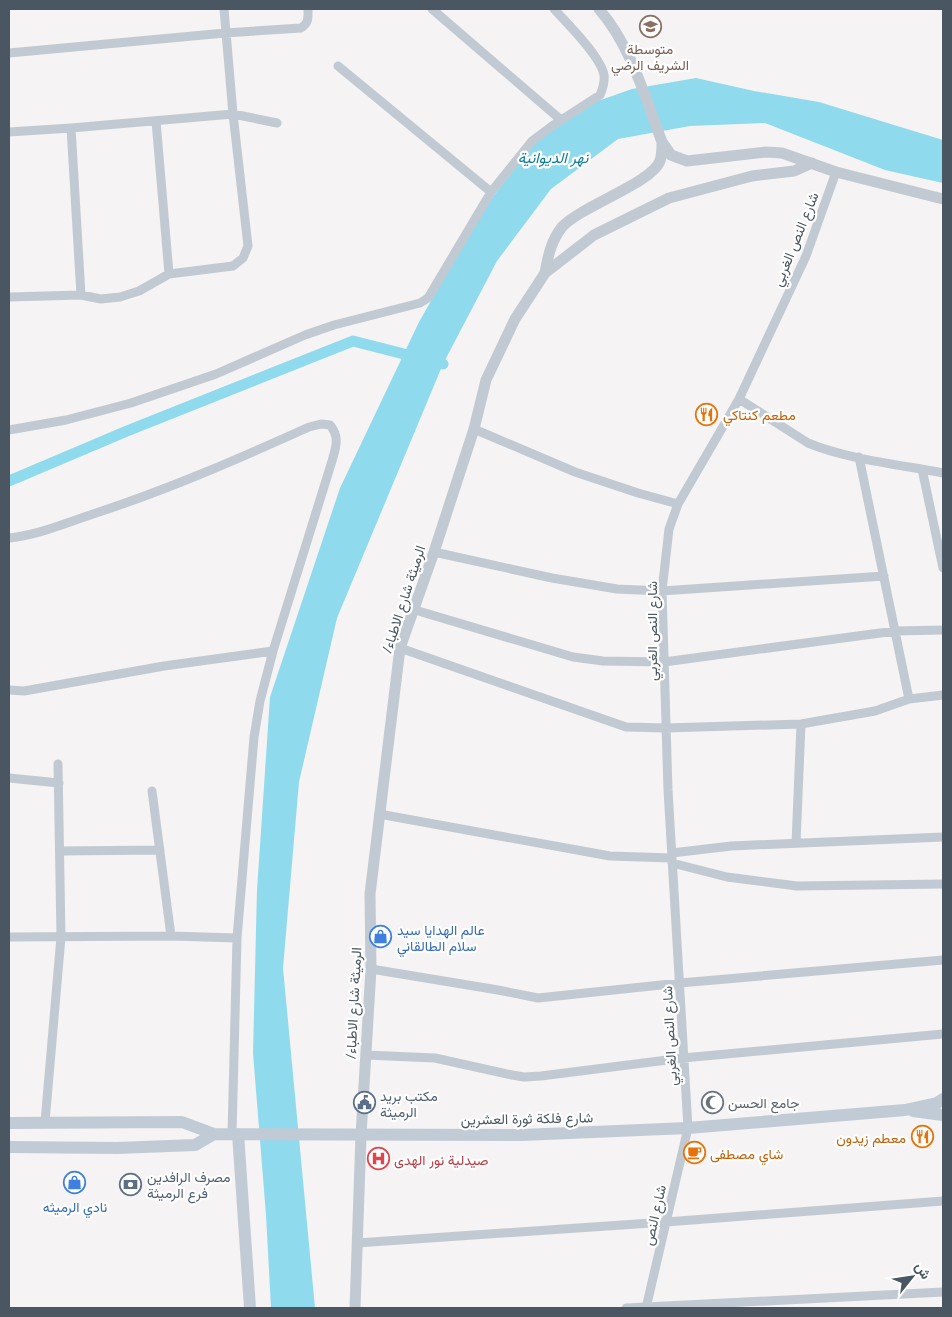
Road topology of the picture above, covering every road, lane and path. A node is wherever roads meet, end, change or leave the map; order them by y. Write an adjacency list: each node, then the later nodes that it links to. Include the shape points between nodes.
1 (224, 9): 6 (street)
2 (308, 9): 6 (street, via 308,20 301,28)
3 (432, 9): 10 (street)
4 (554, 9): 10 (street, via 599,63 604,75 600,95)
5 (598, 9): 15 (street, via 609,20 623,45)
6 (225, 33): 7 (street); 9 (street)
7 (9, 53)
8 (338, 66): 18 (street)
9 (233, 114): 11 (street); 12 (street); 21 (street, via 248,246 244,258 233,266)
10 (561, 120): 18 (street, via 532,141)
11 (156, 122): 13 (street); 21 (street)
12 (277, 123)
13 (71, 128): 14 (street); 22 (street)
14 (9, 132)
15 (662, 142): 16 (street, via 671,155 687,161 766,152 782,153); 20 (street, via 660,162 654,171 564,225 548,252)
16 (812, 163): 17 (street); 20 (street, /الرميثة شارع الاطباء, via 794,171 752,176 668,198 594,235)
17 (836, 172): 19 (street); 24 (street, شارع النص الغربي, via 806,256)
18 (491, 192): 26 (street, via 434,291 420,303 305,335 216,374 131,403 66,420)
19 (943, 199)
20 (545, 273): 25 (street, /الرميثة شارع الاطباء, via 515,319 486,380)
21 (169, 274): 22 (street, via 139,291 120,297 102,299)
22 (81, 295): 23 (street)
23 (9, 297)
24 (738, 399): 27 (street, via 808,443); 30 (street, شارع النص الغربي)
25 (474, 429): 30 (street, via 574,472); 32 (street, /الرميثة شارع الاطباء)
26 (9, 430)
27 (859, 457): 28 (street); 34 (street)
28 (922, 469): 29 (street); 33 (street)
29 (943, 473)
30 (678, 504): 35 (street, شارع النص الغربي, via 669,529)
31 (9, 538): 40 (street, via 41,532 133,501 309,427 330,425 337,441 332,461)
32 (434, 552): 35 (street, via 552,578); 36 (street, /الرميثة شارع الاطباء)
33 (943, 568)
34 (884, 576): 35 (street); 38 (street)
35 (662, 591): 41 (street, شارع النص الغربي)
36 (414, 610): 39 (street, /الرميثة شارع الاطباء); 41 (street, via 573,657)
37 (943, 630): 38 (street)
38 (895, 632): 41 (street); 44 (street)
39 (400, 648): 46 (street, via 626,727); 51 (street, /الرميثة شارع الاطباء)
40 (273, 652): 42 (street, via 164,666 24,691); 61 (street, via 254,738)
41 (664, 662): 46 (street, شارع النص الغربي)
42 (9, 690)
43 (943, 695): 44 (street)
44 (909, 699): 45 (street, via 875,712)
45 (801, 724): 46 (street); 53 (street)
46 (666, 728): 56 (street, شارع النص الغربي)
47 (58, 764): 49 (street)
48 (9, 778): 49 (street)
49 (59, 783): 54 (street)
50 (152, 791): 55 (street)
51 (379, 814): 56 (street, via 610,856); 63 (street, /الرميثة شارع الاطباء, via 370,894)
52 (943, 837): 53 (street)
53 (796, 843): 56 (street, via 731,846)
54 (60, 850): 55 (street); 60 (street)
55 (160, 850): 58 (street)
56 (672, 858): 57 (street, via 727,877 797,886); 64 (street, شارع النص الغربي)
57 (943, 884)
58 (171, 936): 60 (street); 61 (street)
59 (9, 937): 60 (street)
60 (61, 937): 71 (street)
61 (237, 938): 75 (street)
62 (943, 960): 64 (street)
63 (371, 969): 64 (street, via 538,998); 66 (street, /الرميثة شارع الاطباء)
64 (680, 983): 67 (street, شارع النص الغربي)
65 (943, 1034): 67 (street)
66 (366, 1055): 67 (street, via 435,1058 524,1077); 76 (street, /الرميثة شارع الاطباء)
67 (683, 1058): 73 (street, شارع النص الغربي)
68 (943, 1099): 69 (main road)
69 (905, 1110): 70 (main road); 73 (main road, شارع فلكة ثورة العشرين)
70 (943, 1115)
71 (45, 1122): 72 (main road); 74 (main road, via 182,1122)
72 (9, 1123)
73 (688, 1128): 76 (main road, شارع فلكة ثورة العشرين, via 522,1135); 79 (street, شارع النص)
74 (214, 1134): 75 (main road, شارع فلكة ثورة العشرين); 77 (main road, via 195,1145)
75 (239, 1134): 76 (main road, شارع فلكة ثورة العشرين); 81 (main road)
76 (361, 1135): 80 (street, /الرميثة شارع الاطباء)
77 (9, 1147)
78 (943, 1201): 79 (street)
79 (666, 1222): 80 (street); 87 (street, شارع النص)
80 (357, 1243): 85 (street, /الرميثة شارع الاطباء)
81 (245, 1244): 83 (main road); 84 (main road)
82 (943, 1292): 87 (street)
83 (243, 1308)
84 (250, 1308)
85 (355, 1308)
86 (626, 1308): 87 (street)
87 (646, 1308)

